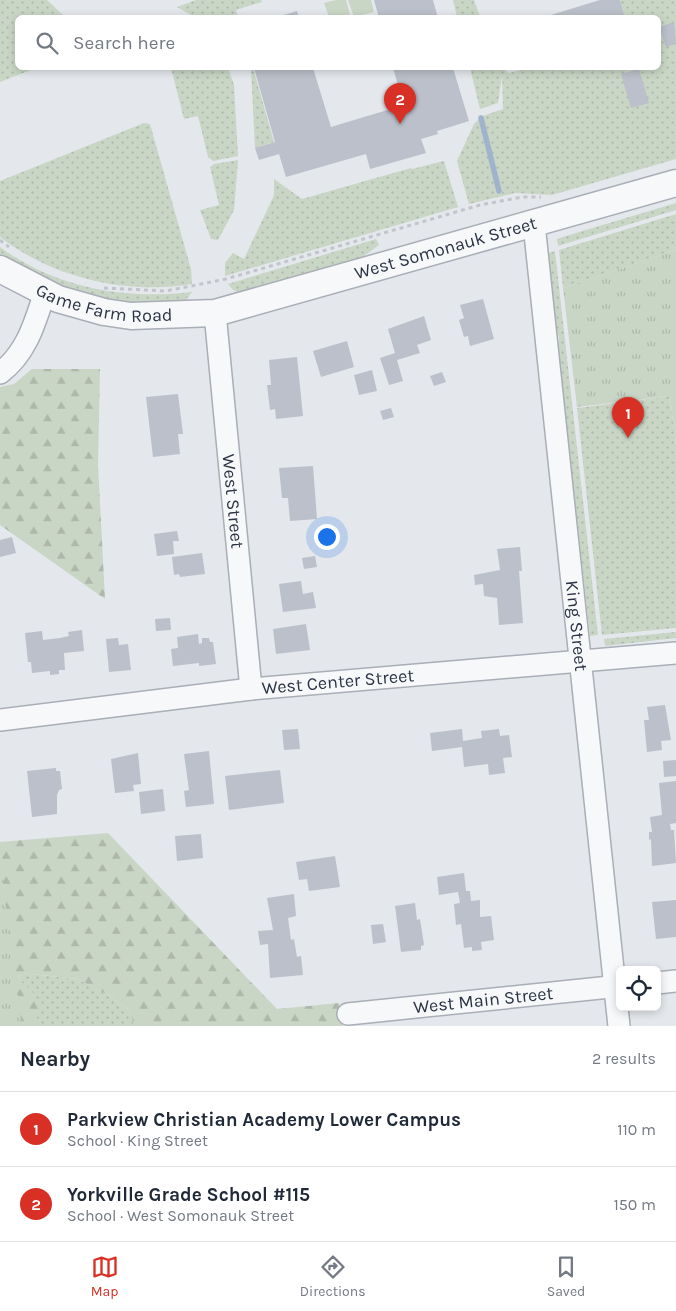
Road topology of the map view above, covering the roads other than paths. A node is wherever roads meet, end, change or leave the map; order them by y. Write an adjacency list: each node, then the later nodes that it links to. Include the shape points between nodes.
1 (676, 183): 2 (street, West Somonauk Street)
2 (534, 224): 5 (street, West Somonauk Street); 8 (street, King Street)
3 (8, 260): 4 (street, Game Farm Road)
4 (45, 292): 5 (street, Game Farm Road, via 58,299 132,316); 6 (street, via 27,341 13,363)
5 (215, 313): 9 (street, West Street)
6 (0, 373)
7 (676, 653): 8 (street, West Center Street)
8 (580, 662): 9 (street, West Center Street); 11 (street, King Street)
9 (251, 689): 10 (street, West Center Street)
10 (0, 720)
11 (616, 977)
12 (676, 981): 13 (street)
13 (661, 982)
14 (616, 986): 16 (street, West Main Street)
15 (618, 1011): 17 (street, King Street)
16 (348, 1014)
17 (619, 1026)

